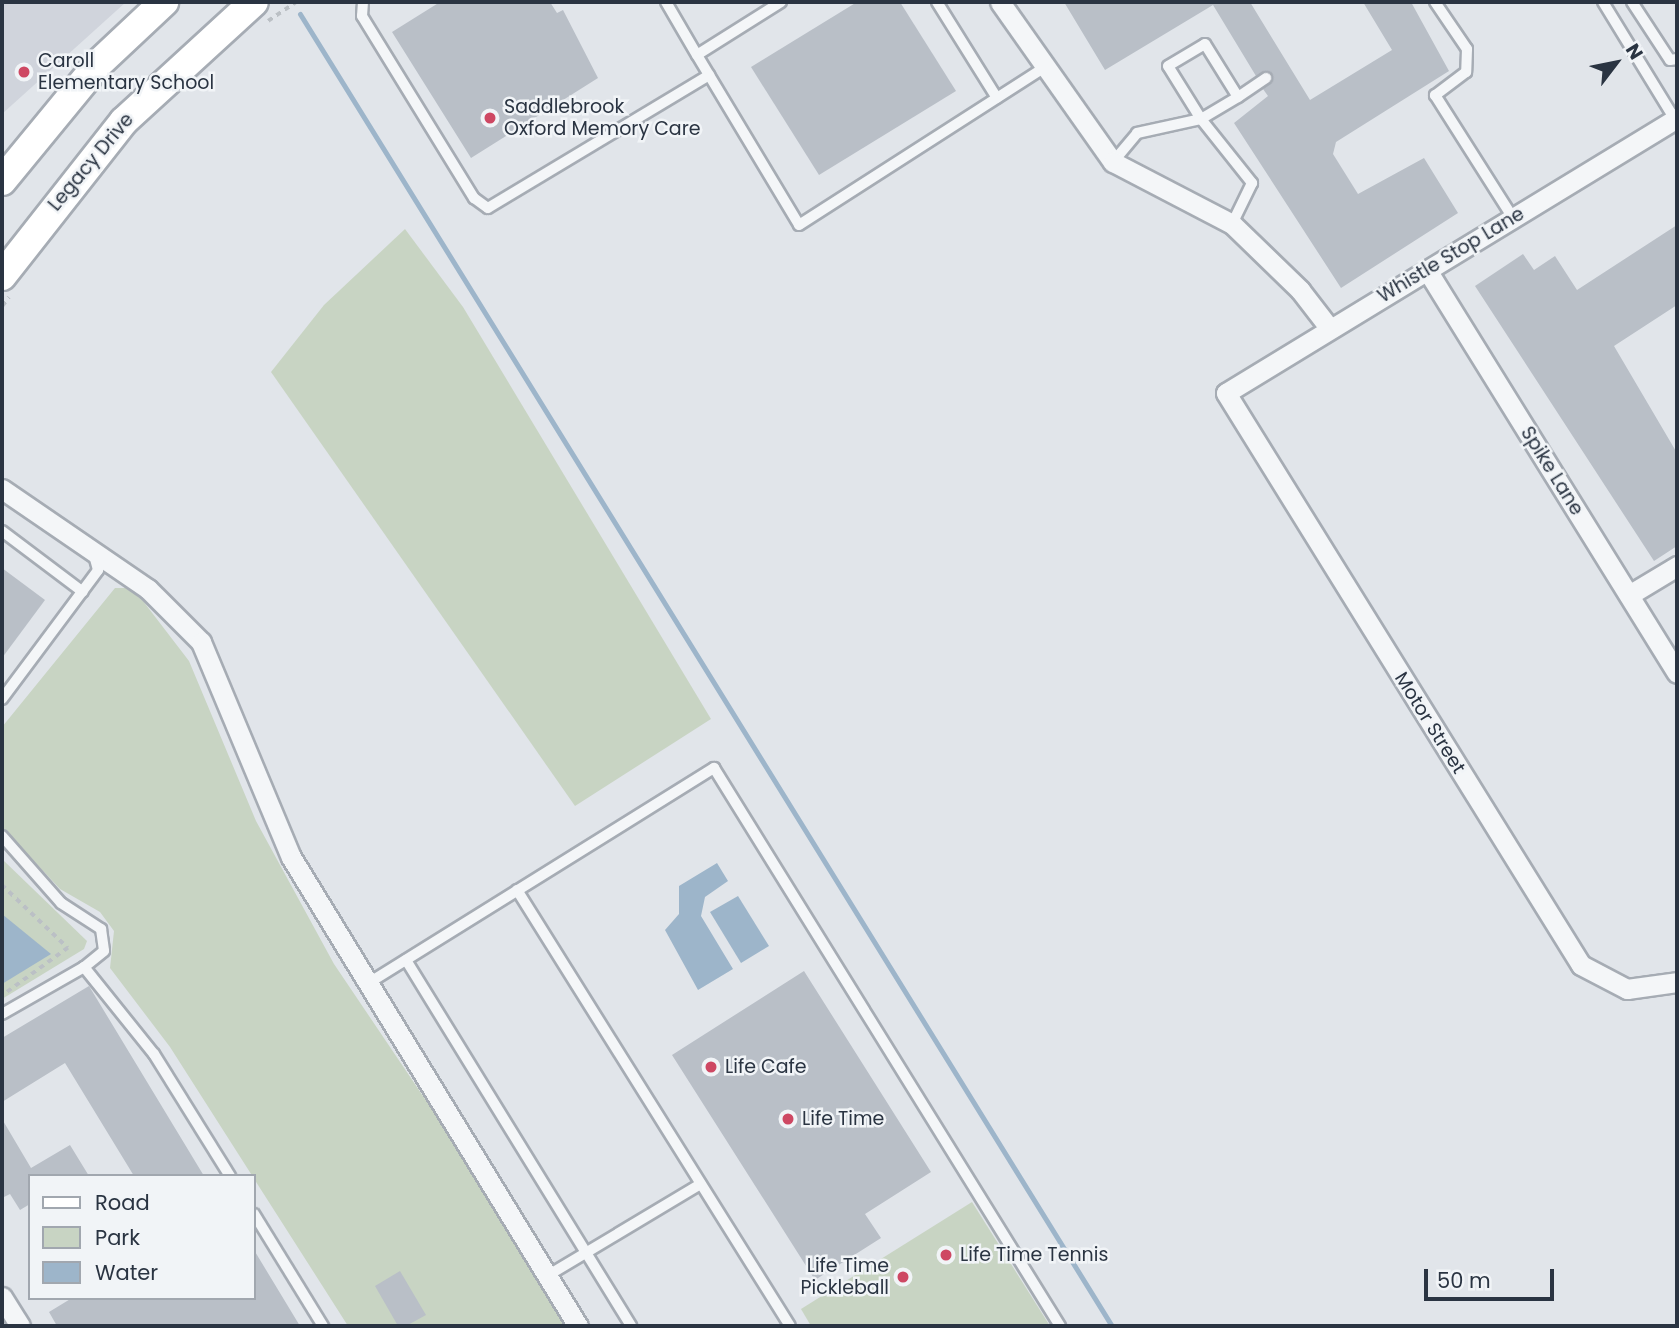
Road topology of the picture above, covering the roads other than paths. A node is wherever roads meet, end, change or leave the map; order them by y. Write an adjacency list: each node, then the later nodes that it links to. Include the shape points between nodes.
1 (164, 2): 21 (main road, via 98,64)
2 (254, 2): 25 (main road, Legacy Drive, via 124,121)
3 (363, 2): 14 (lane, via 362,16 474,198 488,208)
4 (666, 2): 11 (lane)
5 (781, 2): 11 (lane)
6 (937, 2): 17 (lane)
7 (1000, 2): 13 (street)
8 (1435, 2): 22 (lane, via 1466,49 1466,72 1435,95)
9 (1603, 2): 19 (lane)
10 (1632, 2): 12 (lane, via 1670,60)
11 (697, 55): 14 (lane)
12 (1677, 59)
13 (1042, 69): 17 (lane); 20 (street)
14 (709, 75): 17 (lane, via 799,225)
15 (1266, 78): 16 (lane)
16 (1238, 97): 18 (lane); 18 (lane, via 1205,44 1168,66)
17 (997, 98)
18 (1201, 119): 20 (lane, via 1137,133); 23 (lane, via 1252,183)
19 (1676, 120): 22 (street, Whistle Stop Lane)
20 (1113, 162): 23 (street)
21 (2, 181)
22 (1513, 218): 24 (street, Whistle Stop Lane)
23 (1232, 224): 26 (street, via 1300,290)
24 (1427, 270): 26 (street, Whistle Stop Lane); 33 (street, Spike Lane)
25 (2, 276)
26 (1330, 329): 27 (street, Whistle Stop Lane)
27 (1226, 393): 40 (street, Motor Street, via 1581,965 1627,989)
28 (2, 489): 30 (street)
29 (2, 531): 32 (lane)
30 (93, 551): 32 (lane, via 98,570); 41 (street, via 180,615 201,642 291,858)
31 (1677, 566): 33 (street)
32 (83, 592): 35 (lane)
33 (1629, 595): 34 (street, Spike Lane)
34 (1677, 673)
35 (2, 699)
36 (2, 836): 39 (lane, via 61,903 101,929 104,951)
37 (517, 890): 38 (lane); 44 (lane); 54 (lane, via 714,768)
38 (406, 960): 41 (lane); 46 (lane)
39 (84, 967): 42 (lane); 43 (lane, via 154,1054)
40 (1677, 982)
41 (367, 985): 47 (street)
42 (2, 1014)
43 (229, 1174)
44 (701, 1184): 46 (lane); 53 (lane)
45 (256, 1217): 50 (lane)
46 (586, 1253): 47 (lane); 52 (lane)
47 (547, 1276): 51 (street)
48 (2, 1297): 49 (street)
49 (20, 1326)
50 (323, 1326)
51 (578, 1326)
52 (631, 1326)
53 (790, 1326)
54 (1060, 1326)

